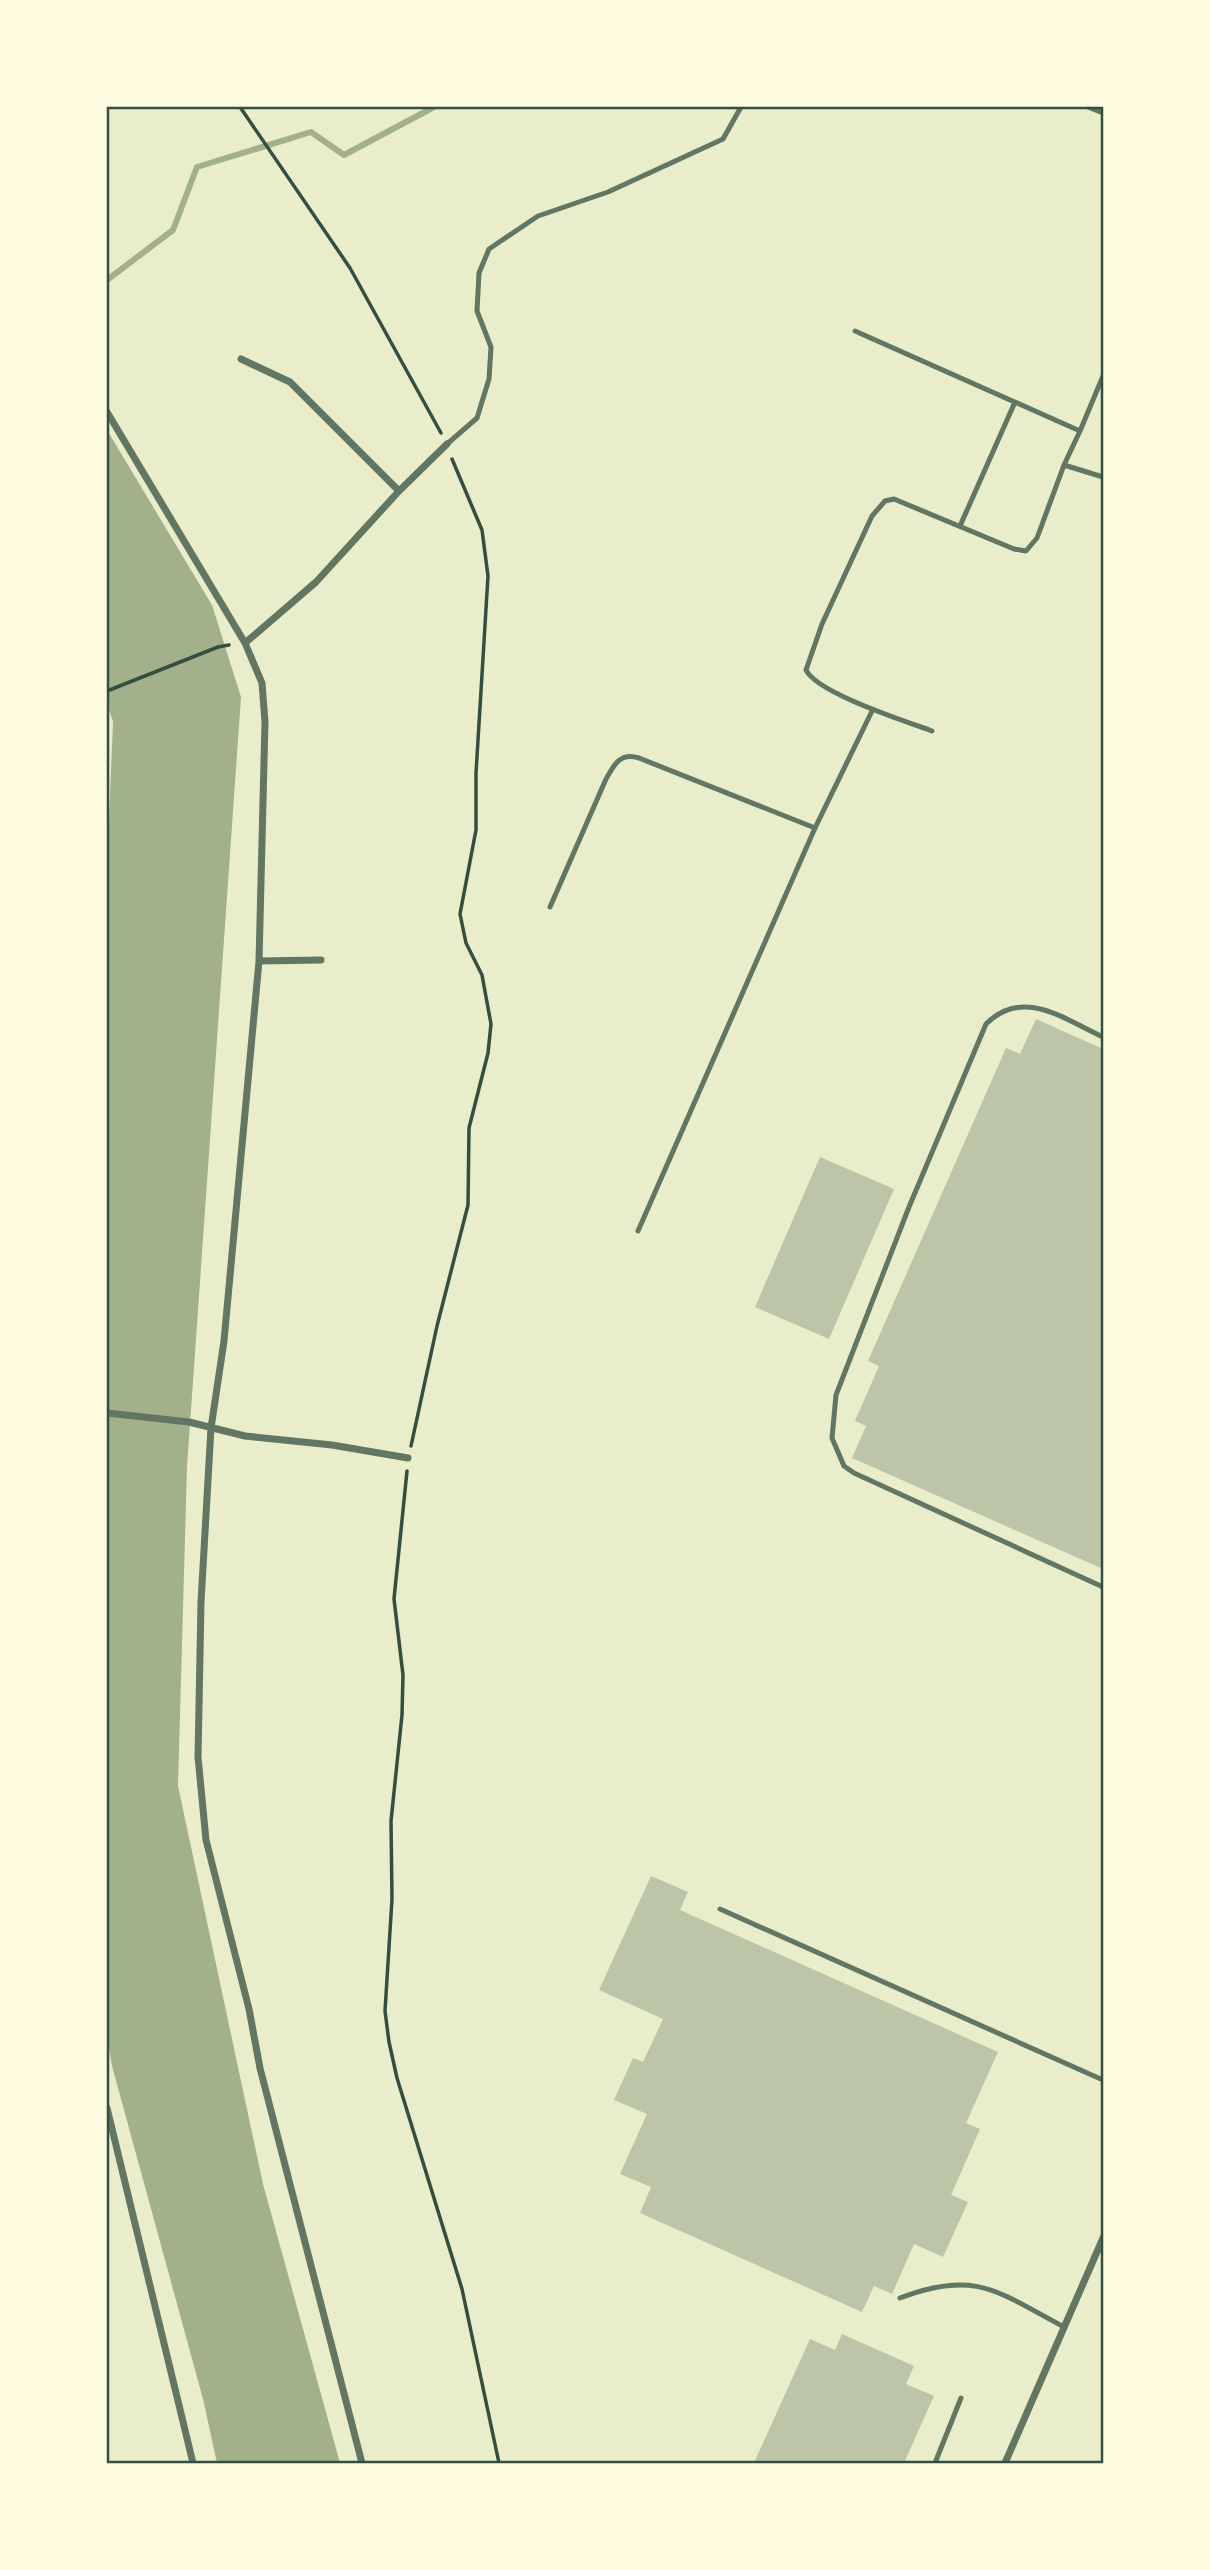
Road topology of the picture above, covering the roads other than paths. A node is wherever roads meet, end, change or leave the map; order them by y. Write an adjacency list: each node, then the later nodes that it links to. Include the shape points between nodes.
1 (741, 107): 10 (lane, via 723,139 608,192 538,216 489,249 479,273 477,311 491,347 489,379 477,418)
2 (1088, 107): 3 (lane)
3 (1103, 113)
4 (855, 331): 7 (lane)
5 (241, 359): 13 (street, via 290,382)
6 (1103, 376): 9 (lane)
7 (1015, 402): 9 (lane); 14 (lane)
8 (107, 412): 15 (street)
9 (1080, 431): 11 (lane)
10 (447, 444): 13 (street)
11 (1064, 465): 12 (lane); 14 (lane, via 1037,538 1026,551)
12 (1103, 477)
13 (399, 491): 15 (street, via 316,582)
14 (960, 526): 16 (lane, via 894,499 885,501 872,516 806,670 829,689)
15 (246, 643): 21 (street, via 262,683 265,722)
16 (873, 709): 17 (lane); 18 (lane)
17 (932, 731)
18 (815, 828): 19 (lane, via 626,756 616,762 606,779); 23 (lane)
19 (550, 907)
20 (321, 960): 21 (street)
21 (259, 961): 25 (street)
22 (1103, 1037): 27 (lane, via 1027,1005 1007,1009 986,1024 836,1395 832,1438 844,1466 854,1474)
23 (638, 1231)
24 (107, 1413): 25 (street)
25 (212, 1429): 26 (street); 36 (street, via 201,1602 198,1756 206,1840)
26 (408, 1458)
27 (1103, 1587)
28 (720, 1909): 29 (lane)
29 (1103, 2080)
30 (107, 2108): 35 (street)
31 (1103, 2238): 33 (street)
32 (900, 2298): 33 (lane, via 955,2283 979,2285)
33 (1063, 2327): 38 (street)
34 (961, 2398): 37 (lane)
35 (193, 2463)
36 (362, 2463)
37 (935, 2463)
38 (1005, 2463)

